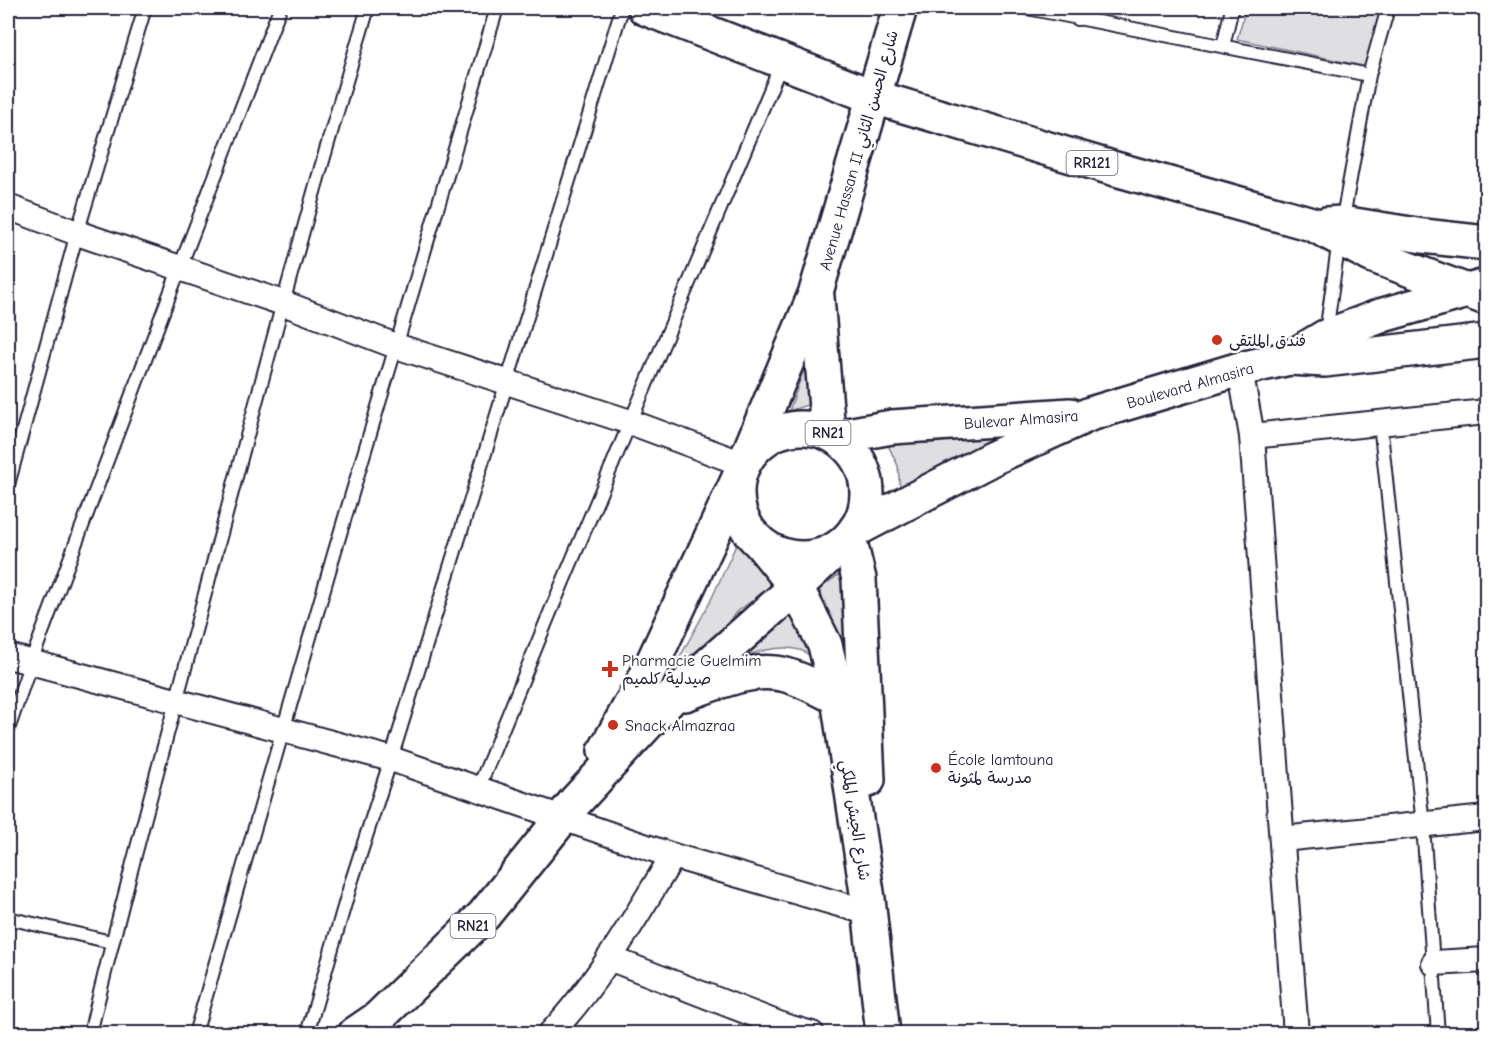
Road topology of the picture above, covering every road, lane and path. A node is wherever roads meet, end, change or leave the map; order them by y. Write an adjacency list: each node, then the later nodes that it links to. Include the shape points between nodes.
1 (145, 8): 18 (lane)
2 (280, 8): 20 (lane)
3 (368, 8): 23 (lane)
4 (497, 8): 25 (lane)
5 (622, 8): 28 (lane)
6 (645, 8): 13 (main road, RR121)
7 (900, 8): 15 (main road, Avenue Hassan II شارع الحسن الثاني / RN21)
8 (1027, 8): 11 (lane)
9 (1232, 8): 12 (lane)
10 (1388, 8): 14 (lane)
11 (1080, 13): 12 (lane)
12 (1223, 46): 14 (lane)
13 (782, 60): 15 (main road, RR121); 31 (lane)
14 (1369, 75): 17 (lane)
15 (874, 97): 17 (main road, RR121); 22 (main road, Avenue Hassan II شارع الحسن الثاني / RN21)
16 (8, 207): 18 (street)
17 (1331, 228): 19 (main road, RR121); 21 (main road, RR121, via 1371,255); 26 (lane)
18 (77, 233): 20 (street); 36 (lane)
19 (1486, 243)
20 (180, 267): 23 (street); 41 (lane)
21 (1480, 291): 26 (main road, Boulevard Almasira, via 1383,315)
22 (816, 292): 33 (main road, Avenue Hassan II شارع الحسن الثاني / RN21); 35 (main road, Avenue Hassan II شارع الحسن الثاني / RN21)
23 (283, 303): 25 (street); 43 (lane)
24 (1486, 341): 26 (main road, Boulevard Almasira)
25 (396, 346): 28 (street); 45 (lane)
26 (1325, 348): 27 (main road, Boulevard Almasira)
27 (1240, 369): 30 (main road, Boulevard Almasira); 34 (street)
28 (507, 381): 31 (street); 47 (lane)
29 (1486, 412): 32 (street)
30 (1090, 414): 33 (main road, Bulevar Almasira, via 892,427); 37 (main road, Bulevar Almasira, via 993,458)
31 (630, 422): 35 (street); 48 (lane)
32 (1380, 423): 34 (street); 51 (lane)
33 (832, 435): 35 (main road, RN21, via 807,428 770,435 758,444); 37 (main road, RN21, via 856,456 867,489 860,524)
34 (1252, 436): 52 (street)
35 (743, 467): 38 (main road, RN21, via 737,498 741,516); 49 (main road, RN21, via 646,677)
36 (8, 485)
37 (846, 539): 38 (main road, RN21, via 822,555 798,558 775,553); 39 (main road, RN21); 54 (main road, شارع الجيش الملكي, via 859,579 868,769)
38 (762, 544): 39 (main road, شارع الجيش الملكي)
39 (796, 587): 42 (main road, شارع الجيش الملكي, via 825,645); 44 (main road, RN21)
40 (8, 656): 41 (street)
41 (31, 662): 43 (street); 46 (lane)
42 (838, 698): 44 (main road, via 803,681 770,672 729,679); 54 (main road, شارع الجيش الملكي)
43 (176, 700): 45 (street); 56 (lane)
44 (669, 700): 49 (main road, RN21)
45 (282, 729): 47 (street); 61 (lane)
46 (8, 730)
47 (392, 759): 48 (street); 62 (lane)
48 (478, 789): 49 (street)
49 (569, 810): 53 (street); 63 (main road, RN21, via 484,915 377,1019)
50 (1486, 818): 51 (street)
51 (1423, 825): 52 (street); 59 (lane)
52 (1282, 838): 67 (street)
53 (673, 856): 54 (street); 57 (street)
54 (869, 906): 66 (main road)
55 (8, 918): 56 (lane)
56 (111, 942): 60 (lane)
57 (609, 958): 64 (street); 65 (street)
58 (1486, 960): 59 (street)
59 (1434, 963): 68 (lane)
60 (90, 1034)
61 (195, 1034)
62 (307, 1034)
63 (356, 1034)
64 (550, 1034)
65 (812, 1034)
66 (883, 1034)
67 (1296, 1034)
68 (1438, 1034)

